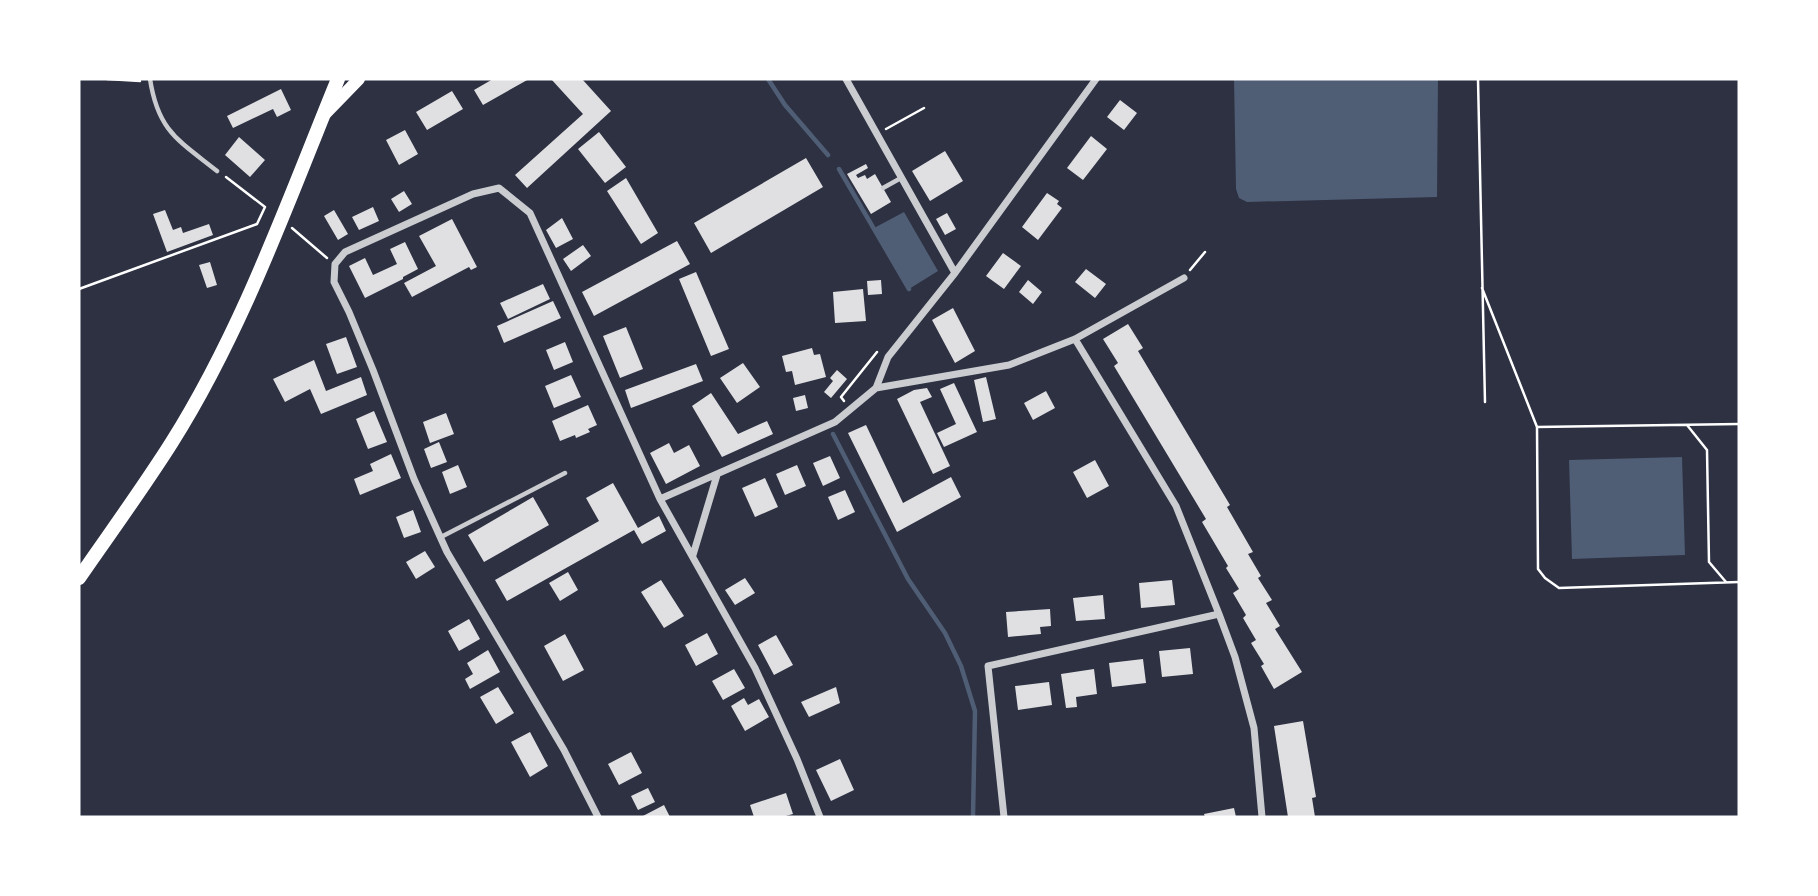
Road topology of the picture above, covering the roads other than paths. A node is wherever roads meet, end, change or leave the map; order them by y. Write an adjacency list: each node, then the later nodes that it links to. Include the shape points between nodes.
1 (338, 79): 6 (main road)
2 (359, 79): 6 (main road)
3 (846, 79): 8 (street)
4 (1096, 79): 10 (street)
5 (150, 80): 7 (lane, via 164,124)
6 (323, 117): 19 (main road, via 257,279 217,361 172,441)
7 (217, 171)
8 (901, 177): 9 (lane); 10 (street)
9 (883, 188)
10 (955, 273): 13 (street, via 888,357)
11 (1184, 278): 12 (street)
12 (1075, 339): 13 (street, via 1009,365); 20 (street, via 1175,506)
13 (876, 388): 15 (street, via 835,422)
14 (565, 473): 17 (lane)
15 (717, 475): 16 (street); 18 (street)
16 (660, 499): 17 (street, via 530,213 499,188 473,194 369,241 345,253 335,264 334,282); 18 (street)
17 (440, 537): 21 (street)
18 (692, 555): 22 (street, via 755,668)
19 (79, 578)
20 (1219, 614): 23 (street, via 988,666); 24 (street, via 1254,728)
21 (598, 817)
22 (820, 817)
23 (1004, 817)
24 (1262, 817)

